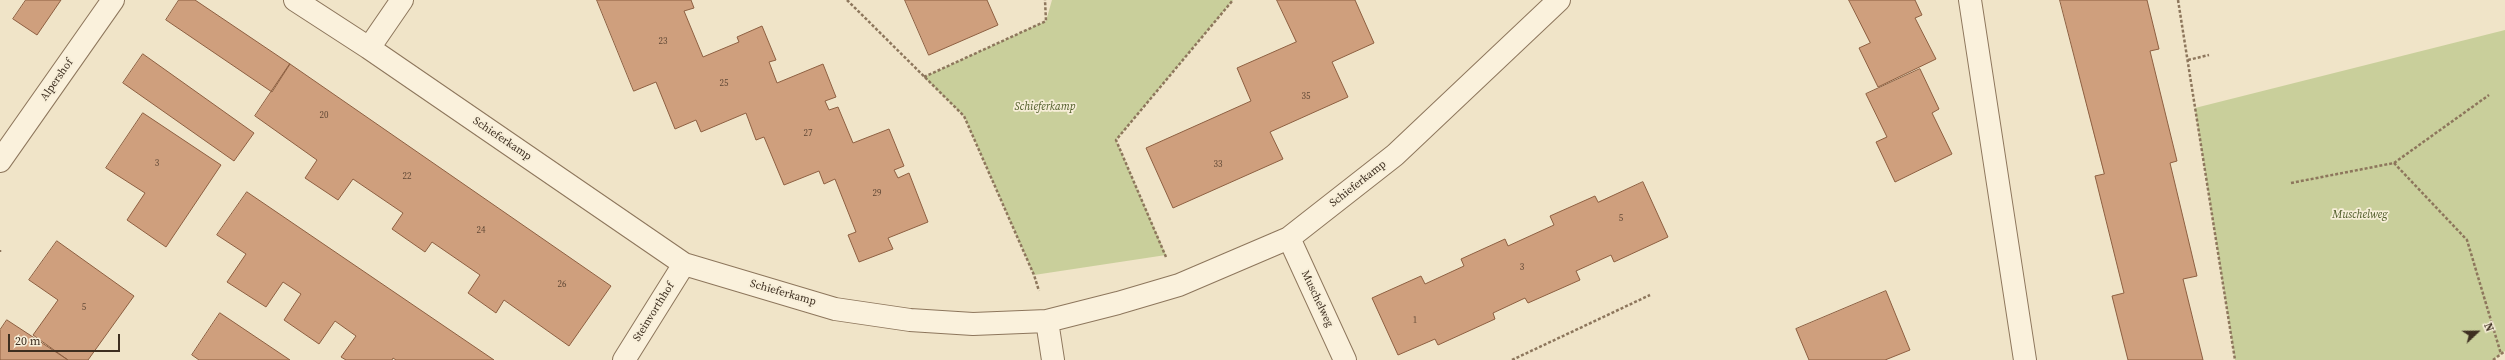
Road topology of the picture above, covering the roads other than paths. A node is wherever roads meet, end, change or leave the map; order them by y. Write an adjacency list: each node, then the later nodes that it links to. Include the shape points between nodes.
1 (114, 0): 7 (street, Alpershof)
2 (295, 0): 6 (street, Schieferkamp)
3 (402, 0): 6 (street)
4 (1559, 0): 8 (street, Schieferkamp, via 1395,155)
5 (1970, 0): 14 (street)
6 (369, 48): 9 (street, Schieferkamp)
7 (0, 161)
8 (1289, 238): 10 (street, Schieferkamp, via 1179,285); 13 (street, Muschelweg)
9 (684, 264): 10 (street, Schieferkamp, via 835,309 895,318 973,324); 11 (street, Steinvorthhof)
10 (1046, 320): 12 (street)
11 (624, 360)
12 (1053, 360)
13 (1345, 360)
14 (2025, 360)

